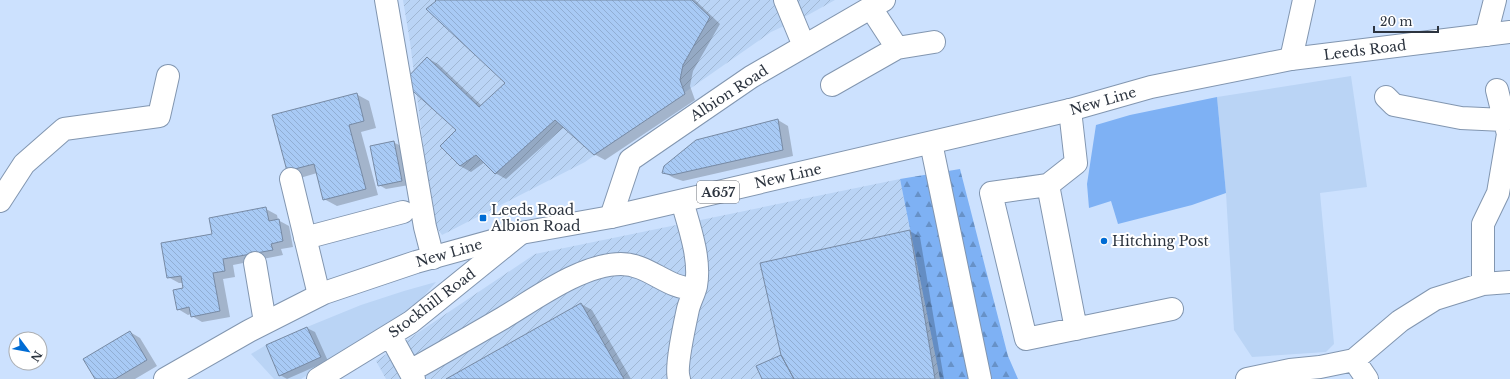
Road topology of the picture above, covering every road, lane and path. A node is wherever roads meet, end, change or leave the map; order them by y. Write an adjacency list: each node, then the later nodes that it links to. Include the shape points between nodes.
1 (386, 0): 27 (street, via 425,227)
2 (785, 0): 9 (street)
3 (1304, 0): 11 (street)
4 (1495, 0): 7 (street)
5 (877, 4): 9 (street, Albion Road); 10 (street)
6 (1510, 32): 7 (street, Leeds Road / A657)
7 (1486, 35): 11 (street, Leeds Road / A657)
8 (934, 42): 10 (street)
9 (804, 46): 24 (street, Albion Road, via 751,77 630,160)
10 (897, 48): 13 (street)
11 (1291, 59): 16 (street, New Line / A657, via 1151,87)
12 (168, 76): 21 (street, via 159,116 64,129 24,164)
13 (832, 86)
14 (1497, 90): 17 (street)
15 (1386, 97): 17 (street, via 1394,105)
16 (1070, 110): 18 (street, New Line / A657); 20 (street, via 1076,162)
17 (1508, 129): 30 (street, via 1498,193 1483,224)
18 (931, 143): 22 (street, New Line / A657); 42 (street)
19 (291, 179): 26 (street)
20 (1048, 185): 35 (street); 35 (street, via 992,193 1026,339)
21 (0, 201)
22 (682, 201): 24 (street, New Line / A657); 31 (street, via 693,239 696,268)
23 (403, 212): 26 (street)
24 (611, 217): 25 (street, New Line / A657)
25 (521, 233): 27 (street, New Line / A657); 36 (street, Stockhill Road, via 411,322)
26 (305, 238): 32 (street)
27 (433, 258): 32 (street, New Line / A657)
28 (255, 263): 34 (street)
29 (1510, 282): 30 (street)
30 (1483, 284): 37 (street, via 1435,299 1400,321)
31 (694, 289): 38 (street, via 678,287 631,265 598,267 567,280); 41 (street, via 678,358)
32 (319, 295): 34 (street, New Line / A657)
33 (1172, 309): 35 (street)
34 (265, 322): 39 (street, New Line / A657)
35 (1076, 329)
36 (390, 335): 38 (street); 40 (street, Stockhill Road)
37 (1354, 360): 43 (street); 44 (street)
38 (412, 375)
39 (165, 379)
40 (318, 379)
41 (679, 379)
42 (980, 379)
43 (1247, 379)
44 (1367, 379)

